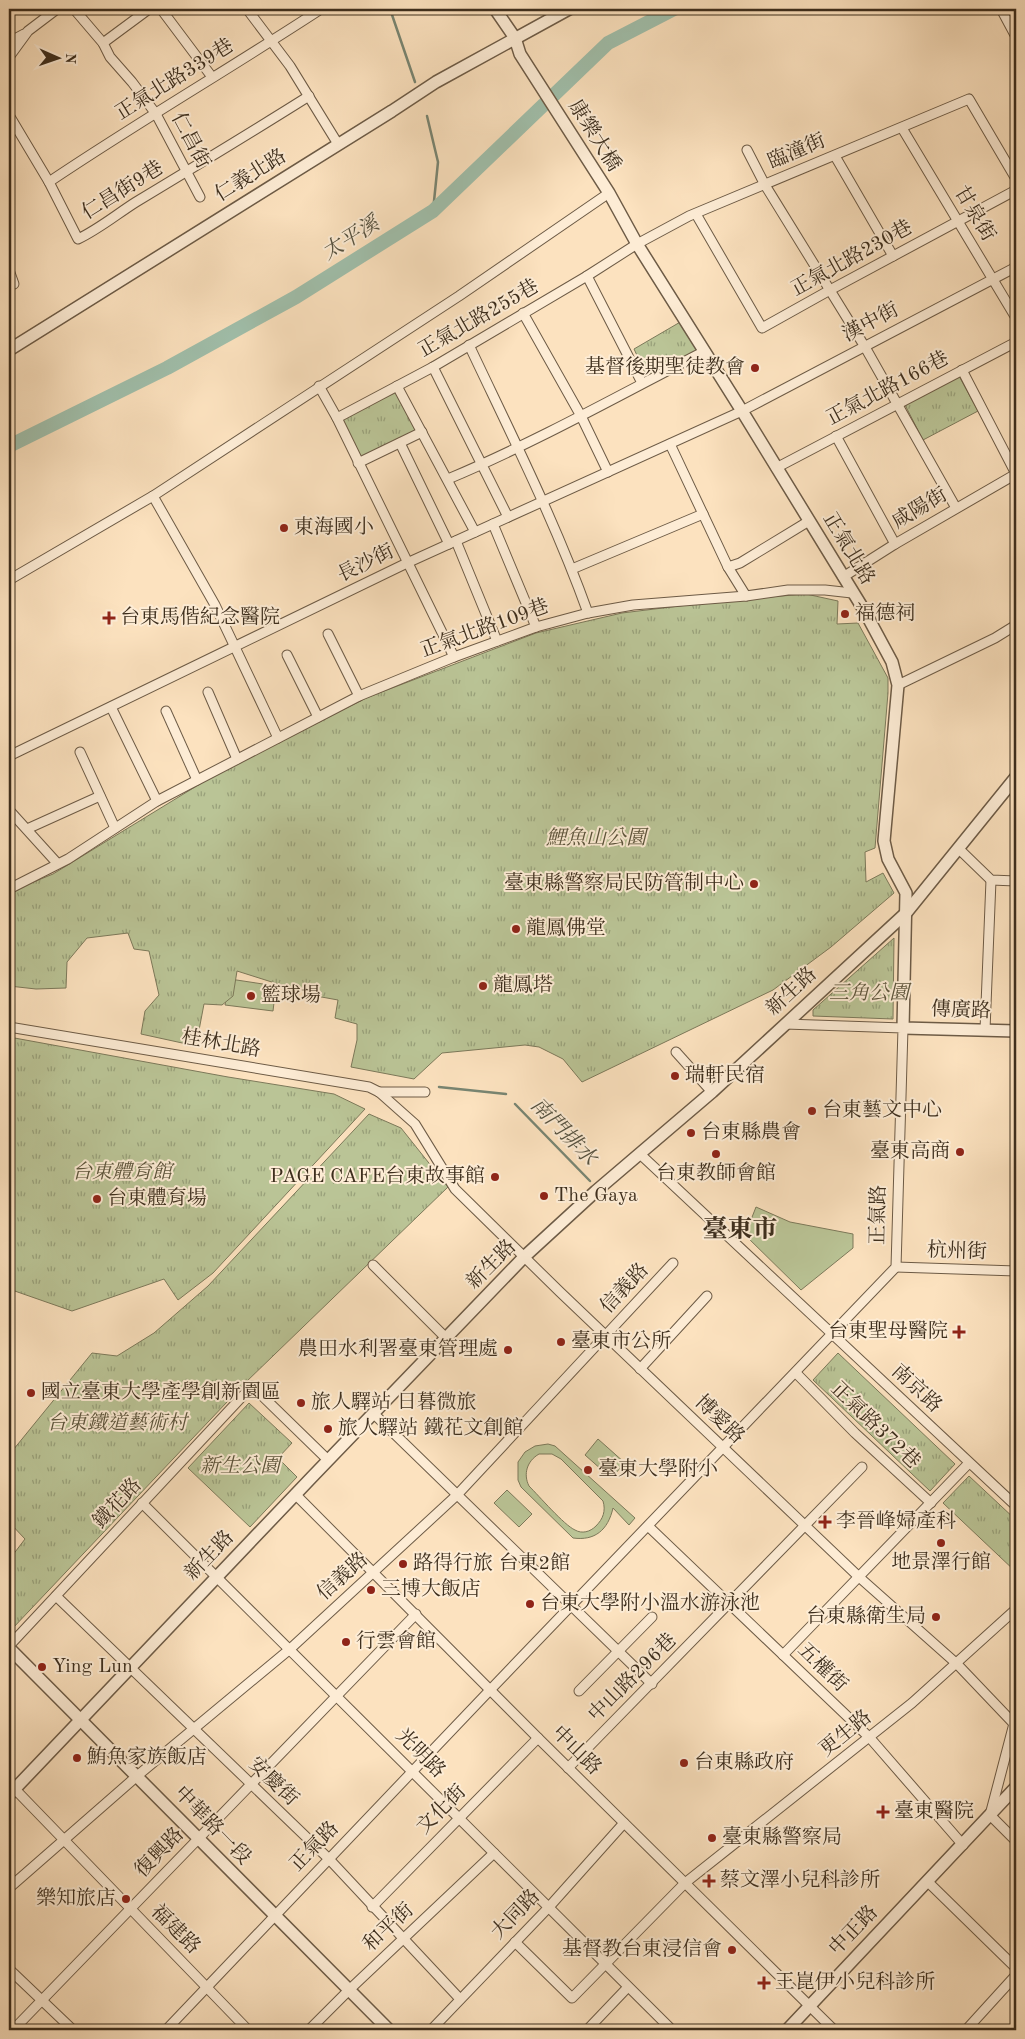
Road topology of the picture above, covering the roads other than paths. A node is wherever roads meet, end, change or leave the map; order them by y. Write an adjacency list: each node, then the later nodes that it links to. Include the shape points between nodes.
1 (57, 9): 10 (street)
2 (74, 9): 15 (street, 仁昌街)
3 (149, 9): 15 (street)
4 (161, 9): 17 (street)
5 (247, 9): 13 (street)
6 (321, 9): 13 (street, 正氣北路339巷)
7 (495, 9): 12 (street)
8 (569, 9): 12 (street, 仁義北路)
9 (1001, 9): 11 (street)
10 (28, 31): 14 (street); 16 (street)
11 (1016, 37)
12 (515, 38): 22 (street, 仁義北路, via 436,82); 30 (street, 康樂大橋, via 520,54)
13 (272, 41): 17 (street, 正氣北路339巷); 18 (street)
14 (9, 42)
15 (103, 43): 20 (street, 仁昌街, via 110,57)
16 (9, 58)
17 (212, 77): 20 (street, 正氣北路339巷)
18 (309, 96): 22 (street); 25 (street, 仁昌街9巷)
19 (9, 114): 27 (street)
20 (156, 114): 25 (street, 仁昌街); 27 (street, 正氣北路339巷, via 116,136)
21 (902, 128): 24 (street, 臨潼街); 26 (street, 臨潼街, via 969,99); 33 (street, 甘泉街)
22 (338, 144): 47 (street, 仁義北路)
23 (747, 150): 28 (street)
24 (835, 156): 28 (street, 臨潼街); 35 (street)
25 (187, 173): 27 (street, 仁昌街9巷, via 78,238); 31 (street, 仁昌街)
26 (1016, 179)
27 (49, 182)
28 (765, 185): 32 (street, 臨潼街); 41 (street)
29 (1016, 190): 33 (street, 正氣北路230巷)
30 (608, 194): 34 (street, 康樂大橋); 52 (street, via 459,296)
31 (200, 197)
32 (696, 214): 34 (street, 臨潼街); 41 (street, 正氣北路230巷, via 762,328)
33 (958, 221): 35 (street, 正氣北路230巷); 39 (street, 甘泉街)
34 (635, 241): 38 (street, 正氣北路255巷); 48 (street, 正氣北路)
35 (893, 256): 41 (street, 正氣北路230巷)
36 (1016, 267): 39 (street, 漢中街)
37 (9, 270): 40 (street)
38 (587, 276): 42 (street, 正氣北路255巷); 51 (street)
39 (993, 279): 43 (street, 甘泉街); 46 (street, 漢中街)
40 (14, 284)
41 (830, 290): 46 (street)
42 (523, 313): 45 (street, 正氣北路255巷); 56 (street)
43 (1016, 318)
44 (1016, 342): 50 (street, 正氣北路166巷)
45 (469, 345): 49 (street, 正氣北路255巷); 62 (street)
46 (865, 347): 54 (street); 55 (street, 漢中街)
47 (9, 350)
48 (705, 351): 51 (street); 55 (street, 正氣北路)
49 (433, 367): 53 (street, 正氣北路255巷); 64 (street)
50 (962, 370): 54 (street, 正氣北路166巷); 67 (street)
51 (642, 383): 56 (street)
52 (319, 386): 57 (street); 69 (street)
53 (398, 386): 57 (street, 正氣北路255巷); 58 (street)
54 (898, 404): 59 (street, 正氣北路166巷); 71 (street)
55 (742, 411): 61 (street, 長沙街); 65 (street, 正氣北路)
56 (581, 416): 62 (street); 66 (street)
57 (336, 418): 63 (street)
58 (422, 432): 60 (street); 68 (street)
59 (836, 436): 65 (street, 正氣北路166巷); 78 (street)
60 (400, 443): 63 (street); 77 (street)
61 (670, 444): 66 (street, 長沙街); 72 (street)
62 (517, 448): 64 (street); 70 (street)
63 (358, 463): 79 (street)
64 (483, 464): 68 (street); 73 (street)
65 (776, 468): 74 (street, 正氣北路)
66 (608, 472): 70 (street, 長沙街)
67 (1016, 474): 71 (street, 咸陽街)
68 (448, 479): 76 (street)
69 (153, 496): 83 (street); 91 (street)
70 (543, 501): 73 (street, 長沙街); 81 (street)
71 (956, 508): 78 (street, 咸陽街)
72 (703, 514): 80 (street); 81 (street)
73 (508, 517): 75 (street, 長沙街)
74 (809, 521): 80 (street); 82 (street, 正氣北路)
75 (493, 524): 76 (street, 長沙街); 88 (street)
76 (475, 532): 77 (street, 長沙街)
77 (453, 542): 79 (street, 長沙街); 90 (street)
78 (895, 544): 82 (street, 咸陽街)
79 (406, 563): 91 (street, 長沙街); 93 (street)
80 (728, 567): 85 (street)
81 (572, 569): 86 (street)
82 (843, 578): 84 (street, 正氣北路)
83 (9, 580)
84 (852, 593): 85 (street, 正氣北路109巷, via 788,590); 94 (street, 正氣北路, via 892,662)
85 (746, 596): 86 (street, 正氣北路109巷, via 633,605)
86 (588, 614): 88 (street, 正氣北路109巷)
87 (1016, 625): 94 (street)
88 (536, 627): 90 (street, 正氣北路109巷)
89 (328, 634): 96 (street)
90 (497, 641): 93 (street, 正氣北路109巷)
91 (236, 646): 97 (street, 長沙街); 100 (street)
92 (287, 655): 99 (street)
93 (454, 657): 96 (street, 正氣北路109巷)
94 (898, 685): 116 (street, 正氣北路, via 884,841 888,858 906,893)
95 (208, 692): 103 (street)
96 (359, 696): 99 (street, 正氣北路109巷)
97 (111, 707): 102 (street, 長沙街); 107 (street)
98 (166, 711): 105 (street)
99 (318, 717): 100 (street, 正氣北路109巷)
100 (278, 738): 103 (street, 正氣北路109巷)
101 (80, 752): 106 (street)
102 (9, 756)
103 (238, 759): 105 (street, 正氣北路109巷)
104 (1016, 777): 111 (street, 新生路)
105 (197, 780): 107 (street, 正氣北路109巷)
106 (100, 796): 109 (street); 110 (street)
107 (157, 801): 109 (street, 正氣北路109巷)
108 (9, 810): 110 (street)
109 (115, 828): 112 (street, 正氣北路109巷)
110 (27, 829): 112 (street)
111 (959, 849): 113 (street); 116 (street, 新生路)
112 (57, 863): 115 (street, 正氣北路109巷)
113 (991, 880): 114 (street); 120 (street)
114 (1016, 881)
115 (9, 889)
116 (906, 913): 117 (street, 新生路); 119 (street, 正氣路)
117 (786, 1024): 119 (street, 傳廣路); 125 (street, 新生路)
118 (9, 1028): 123 (street, 桂林北路, via 330,1080)
119 (903, 1028): 120 (street, 傳廣路); 131 (street, 正氣路)
120 (985, 1030): 121 (street, 傳廣路)
121 (1016, 1031)
122 (676, 1052): 125 (street)
123 (379, 1092): 124 (street); 126 (street, 桂林北路)
124 (425, 1092)
125 (712, 1092): 127 (street, 新生路)
126 (415, 1124): 128 (street, 博愛路, via 455,1189)
127 (640, 1154): 128 (street, 新生路); 135 (street, 南京路)
128 (524, 1257): 134 (street, 博愛路); 136 (street, 新生路)
129 (673, 1263): 134 (street, 信義路)
130 (373, 1265): 136 (street)
131 (896, 1267): 132 (street, 杭州街); 135 (street, 正氣路)
132 (1016, 1271)
133 (707, 1296): 137 (street)
134 (606, 1335): 137 (street, 博愛路); 145 (street, 信義路)
135 (833, 1335): 138 (street, 正氣路); 142 (street, 南京路)
136 (446, 1338): 139 (street, 新生路)
137 (640, 1369): 140 (street, 博愛路)
138 (796, 1373): 140 (street, 正氣路); 147 (street, 正氣路372巷)
139 (373, 1413): 141 (street, 新生路); 145 (street)
140 (723, 1448): 149 (street, 博愛路); 150 (street, 正氣路)
141 (328, 1460): 144 (street, 新生路); 146 (street, 鐵花路, via 252,1386)
142 (970, 1463): 147 (street); 148 (street, 南京路)
143 (862, 1467): 149 (street, 中山路296巷)
144 (296, 1494): 151 (street, 中山路); 152 (street, 新生路)
145 (457, 1495): 151 (street, 信義路); 156 (street)
146 (142, 1503): 152 (street, 光明路); 154 (street, 鐵花路)
147 (931, 1503): 153 (street)
148 (1016, 1506)
149 (806, 1525): 153 (street, 博愛路); 155 (street, 中山路296巷)
150 (648, 1526): 155 (street, 五權街); 156 (street, 正氣路)
151 (374, 1573): 158 (street, 中山路); 161 (street, 信義路)
152 (216, 1577): 161 (street, 光明路); 165 (street, 新生路)
153 (859, 1577): 163 (street); 164 (street, 博愛路)
154 (56, 1596): 160 (street, 鐵花路); 165 (street, 安慶街)
155 (729, 1604): 163 (street, 五權街); 166 (street, 中山路296巷)
156 (572, 1605): 162 (street); 167 (street, 正氣路)
157 (1016, 1609): 164 (street, 更生路)
158 (416, 1614): 167 (street, 中山路); 169 (street, 復興路)
159 (652, 1617): 162 (street)
160 (9, 1647): 170 (street, 中華路一段)
161 (290, 1650): 169 (street, 光明路); 172 (street, 信義路)
162 (619, 1651): 166 (street); 168 (street)
163 (783, 1655): 174 (street, 五權街)
164 (957, 1664): 171 (street, 博愛路); 174 (street, 更生路)
165 (131, 1667): 170 (street, 新生路); 172 (street, 安慶街)
166 (652, 1684): 175 (street, 中山路296巷)
167 (491, 1689): 173 (street, 中山路); 176 (street, 正氣路)
168 (579, 1691)
169 (337, 1697): 176 (street, 光明路); 178 (street, 復興路)
170 (80, 1720): 177 (street, 中華路一段); 180 (street, 新生路)
171 (1016, 1722): 181 (street, 中正路)
172 (195, 1730): 177 (street, 信義路); 178 (street, 安慶街)
173 (538, 1738): 175 (street, 中山路); 182 (street, 文化街)
174 (870, 1738): 187 (street, 五權街); 191 (street, 更生路)
175 (568, 1768): 183 (street, 中山路)
176 (413, 1772): 182 (street, 光明路); 189 (street, 正氣路)
177 (137, 1776): 184 (street, 中華路一段); 185 (street, 信義路)
178 (250, 1784): 184 (street, 復興路); 189 (street, 安慶街)
179 (1016, 1787): 181 (street, 中正路)
180 (10, 1789): 185 (street, 福建路)
181 (990, 1815): 186 (street); 187 (street, 中正路)
182 (459, 1818): 188 (street, 光明路); 193 (street, 文化街)
183 (624, 1823): 191 (street, 中山路); 194 (street, 大同路)
184 (198, 1838): 195 (street, 復興路); 196 (street, 中華路一段)
185 (65, 1839): 192 (street, 信義路); 195 (street, 福建路)
186 (1016, 1841)
187 (963, 1845): 190 (street, 中正路)
188 (494, 1853): 194 (street, 光明路); 197 (street, 和平街)
189 (329, 1859): 193 (street, 安慶街); 196 (street, 正氣路)
190 (928, 1882): 200 (street); 208 (street, 中正路)
191 (685, 1884): 199 (street, 更生路); 208 (street, 中山路)
192 (9, 1888)
193 (372, 1907): 197 (street, 安慶街)
194 (549, 1907): 198 (street, 大同路); 199 (street, 光明路)
195 (130, 1910): 203 (street, 福建路); 207 (street, 復興路)
196 (275, 1917): 203 (street, 正氣路); 205 (street, 中華路一段)
197 (403, 1939): 205 (street, 和平街); 206 (street, 安慶街)
198 (515, 1942): 199 (street, 更生路, via 572,1998); 206 (street, 大同路)
199 (606, 1964): 204 (street, 光明路)
200 (1016, 1968)
201 (9, 1969): 207 (street)
202 (1016, 1975): 220 (street)
203 (206, 1987): 211 (street, 正氣路); 212 (street, 福建路)
204 (628, 1987): 216 (street); 217 (street, 光明路)
205 (349, 1990): 213 (street, 和平街); 214 (street, 中華路一段)
206 (460, 1999): 215 (street, 大同路)
207 (41, 2000): 209 (street, 復興路); 210 (street)
208 (809, 2006): 218 (street, 中正路); 219 (street, 中山路)
209 (13, 2030)
210 (73, 2030)
211 (166, 2030)
212 (248, 2030)
213 (310, 2030)
214 (389, 2030)
215 (431, 2030)
216 (587, 2030)
217 (672, 2030)
218 (787, 2030)
219 (834, 2030)
220 (966, 2030)

